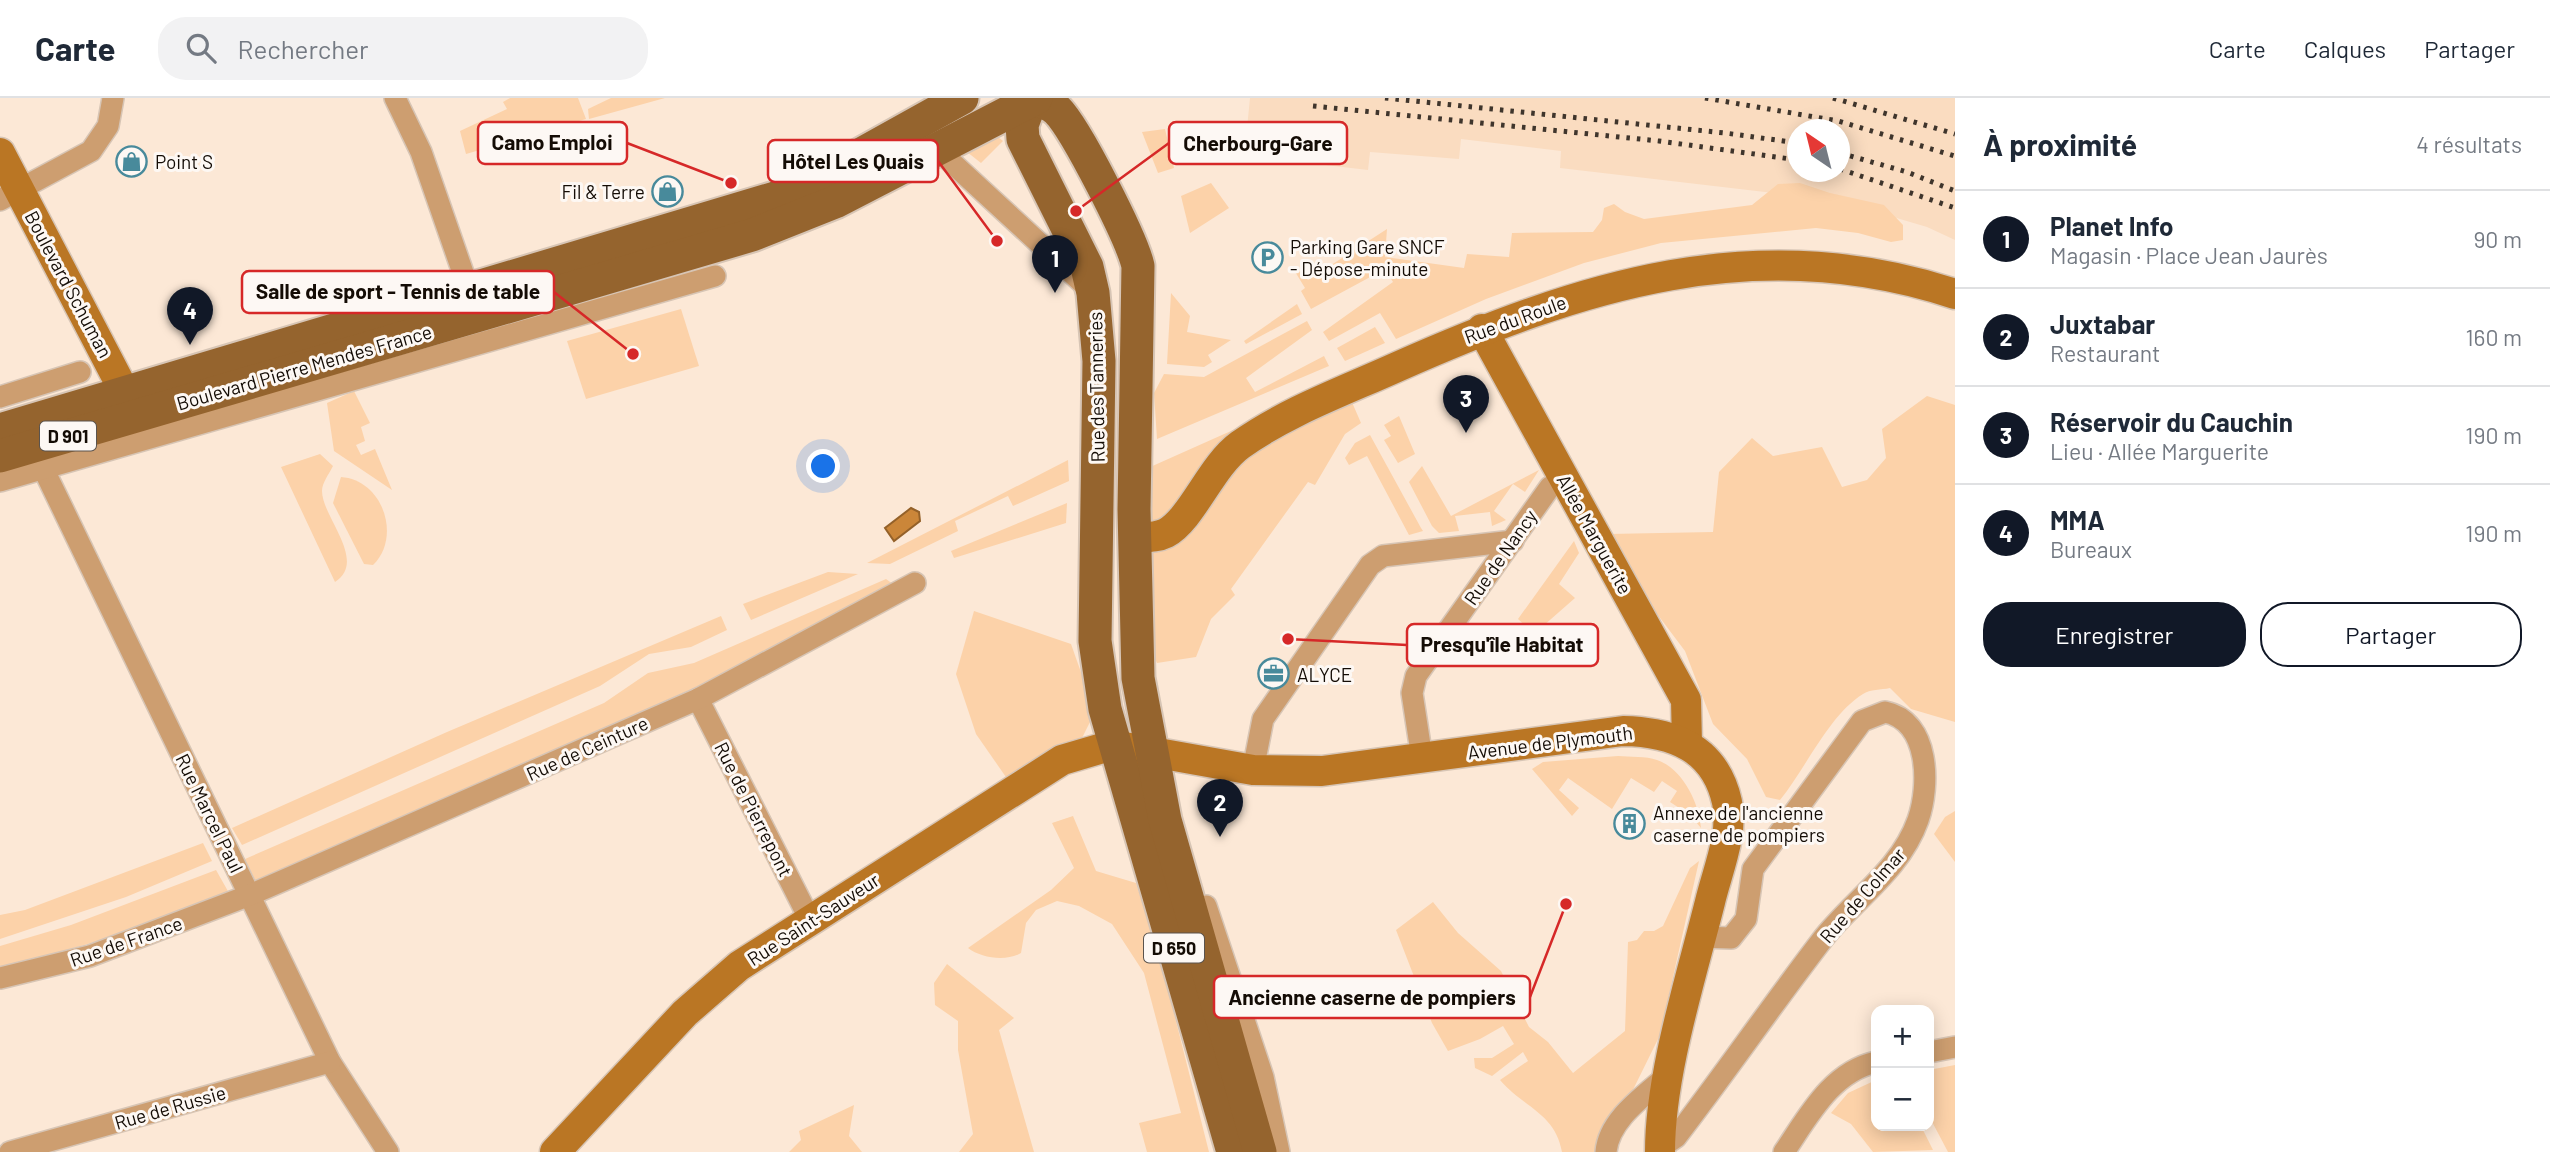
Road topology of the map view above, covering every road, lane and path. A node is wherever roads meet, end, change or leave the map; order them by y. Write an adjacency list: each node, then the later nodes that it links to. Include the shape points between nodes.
1 (113, 98): 9 (street, via 108,126 91,151)
2 (395, 98): 11 (street, via 421,152)
3 (962, 98): 11 (main road, Boulevard Pierre Mendes France / D 901, via 794,190)
4 (1033, 98): 6 (main road, Rue des Tanneries / D 650, via 1056,110); 7 (main road, Boulevard Pierre Mendes France / D 901); 12 (main road, Rue des Tanneries / D 650, via 1022,125 1023,139 1087,267)
5 (1066, 98): 6 (main road, Rue des Tanneries / D 650)
6 (1073, 133): 23 (main road, Rue des Tanneries / D 650, via 1138,266)
7 (936, 148): 12 (street); 17 (main road, Boulevard Pierre Mendes France / D 901, via 835,202 752,235)
8 (0, 153): 9 (street, Boulevard Schuman)
9 (10, 195): 17 (street, Boulevard Schuman, via 90,325)
10 (715, 276): 17 (street, Boulevard Pierre Mendes France)
11 (469, 290): 17 (main road, Boulevard Pierre Mendes France / D 901)
12 (1093, 293): 28 (main road, Rue des Tanneries / D 650, via 1099,361 1095,641)
13 (1955, 294): 14 (street, Rue du Roule, via 1812,265 1760,264 1699,269 1623,284)
14 (1482, 329): 21 (street, Allée Marguerite); 23 (street, Rue du Roule, via 1276,423 1238,446 1218,466 1175,526 1156,537)
15 (80, 372): 16 (street)
16 (0, 397)
17 (136, 416): 18 (main road, Boulevard Pierre Mendes France / D 901); 19 (main road, Boulevard Pierre Mendes France / D 901); 20 (street, Boulevard Pierre Mendes France)
18 (0, 430)
19 (0, 456)
20 (43, 468): 22 (street, Boulevard Pierre Mendes France); 33 (street, Rue Marcel Paul)
21 (1565, 478): 24 (street, Rue de Nancy, via 1550,487); 27 (street, Allée Marguerite, via 1686,700)
22 (0, 481)
23 (1135, 538): 29 (main road, Rue des Tanneries / D 650, via 1138,678)
24 (1513, 541): 30 (street, Rue de Nancy, via 1412,685); 31 (street, via 1383,556 1370,565 1263,719)
25 (915, 583): 26 (street, Rue de Ceinture)
26 (698, 699): 33 (street, Rue de Ceinture); 34 (street, Rue de Pierrepont)
27 (1687, 744): 30 (street, Avenue de Plymouth, via 1650,732 1623,731); 35 (street, Avenue de Plymouth, via 1713,771 1728,805)
28 (1113, 745): 29 (street, Avenue de Plymouth); 34 (street, Rue Saint-Sauveur, via 1062,760); 46 (main road, D 650)
29 (1152, 752): 31 (street, Avenue de Plymouth); 32 (main road, D 650)
30 (1422, 758): 31 (street, Avenue de Plymouth, via 1322,771)
31 (1253, 770)
32 (1178, 867): 47 (main road, D 650); 48 (street, via 1206,906 1263,1077)
33 (250, 895): 36 (street, Rue de France, via 90,956); 39 (street, Rue Marcel Paul)
34 (809, 919): 45 (street, Rue Saint-Sauveur, via 739,966 685,1013)
35 (1701, 937): 41 (street, Avenue de Plymouth); 42 (street, Rue de Colmar, via 1731,938 1739,931 1746,919 1753,869 1862,721 1885,712 1903,718 1921,749 1924,774 1918,819 1904,848 1824,937 1676,1137)
36 (0, 978)
37 (1955, 1047): 38 (street)
38 (1934, 1051)
39 (330, 1062): 43 (street, Rue de Russie); 44 (street, Rue Marcel Paul)
40 (1871, 1064): 50 (street, via 1847,1073 1835,1084)
41 (1670, 1073): 42 (street, Avenue de Plymouth); 49 (street, via 1616,1125)
42 (1660, 1150)
43 (10, 1152)
44 (388, 1152)
45 (555, 1152)
46 (1233, 1152)
47 (1260, 1152)
48 (1279, 1152)
49 (1606, 1152)
50 (1784, 1152)

